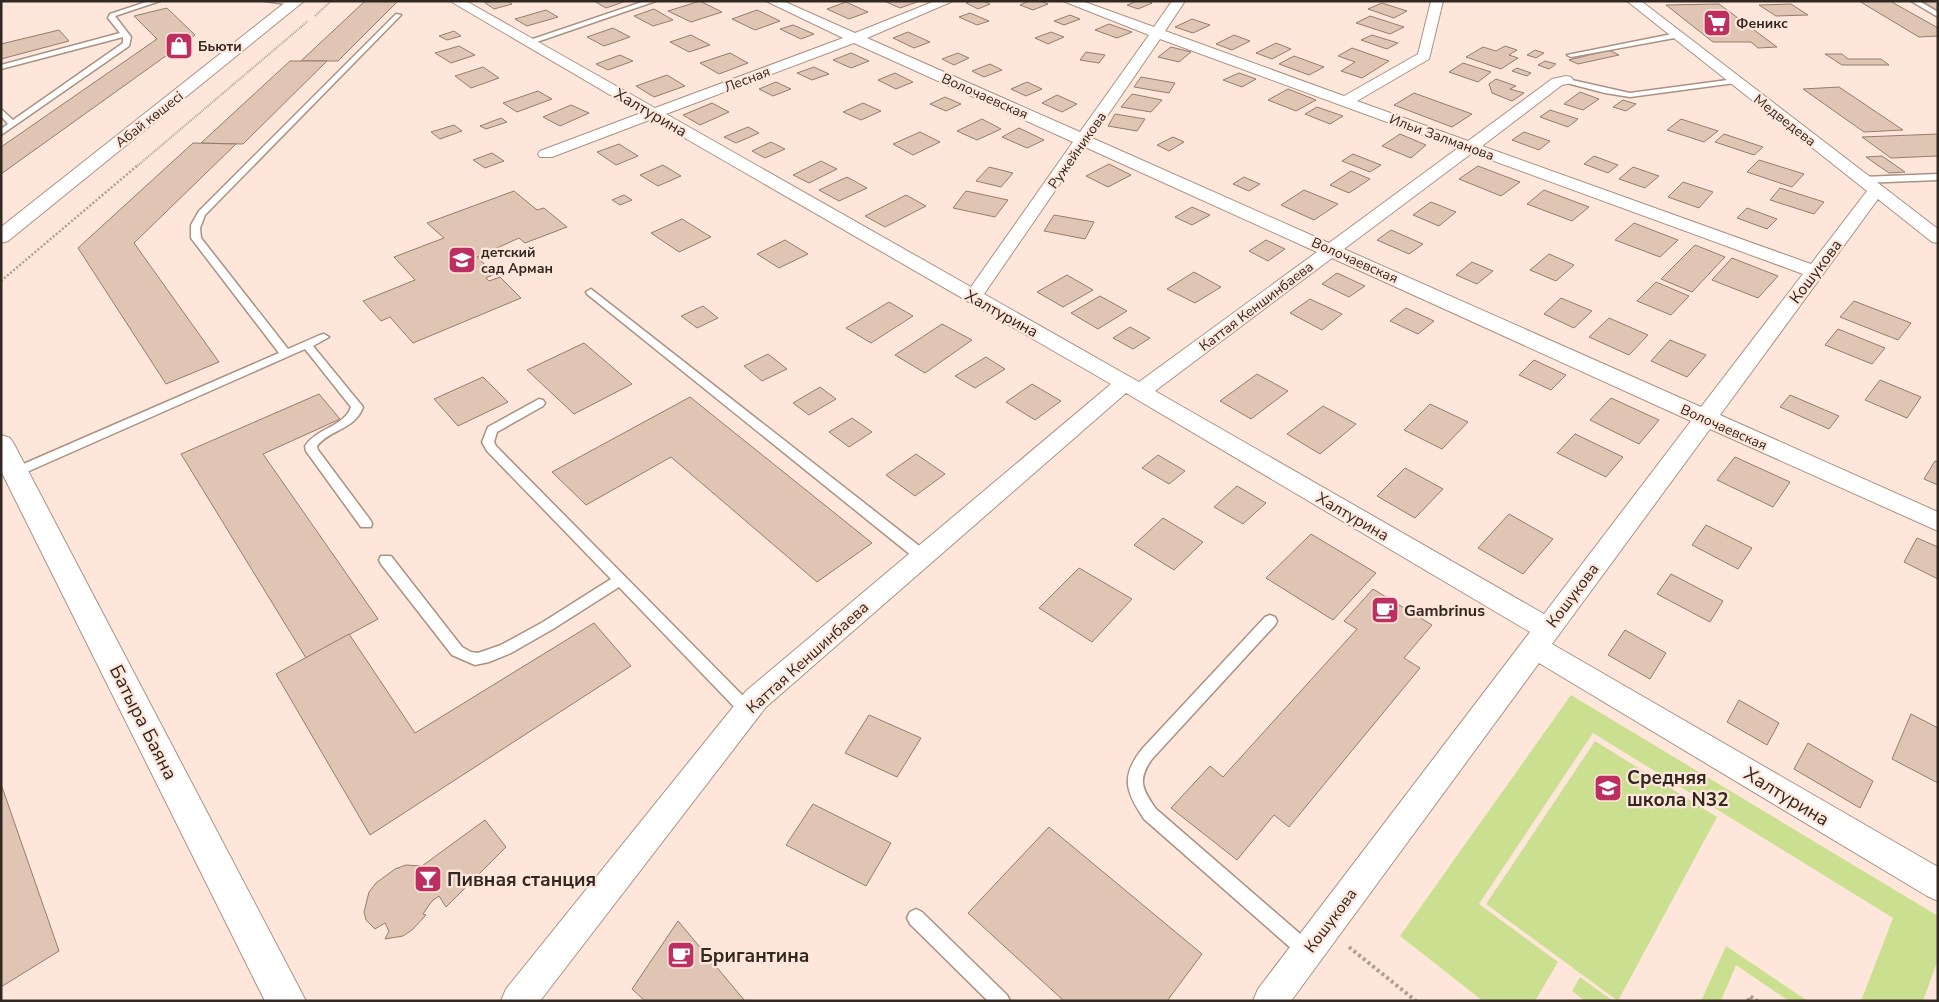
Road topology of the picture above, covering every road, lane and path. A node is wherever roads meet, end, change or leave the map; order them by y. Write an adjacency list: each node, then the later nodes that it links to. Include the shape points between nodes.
1 (157, 1): 17 (lane, via 112,15)
2 (268, 1): 13 (lane)
3 (331, 1): 41 (path)
4 (456, 1): 20 (street, Халтурина)
5 (653, 1): 20 (lane)
6 (772, 1): 19 (street, Волочаевская)
7 (947, 1): 19 (street, Лесная)
8 (1069, 1): 16 (street, Ильи Залманова)
9 (1179, 1): 16 (street, Ружейникова)
10 (1437, 1): 25 (street, via 1424,56)
11 (1633, 1): 18 (street, Медведева)
12 (1914, 1): 15 (lane)
13 (296, 2): 35 (street, Абай көшесі)
14 (398, 15): 46 (lane, via 207,207 196,222 196,238)
15 (1938, 15)
16 (1156, 33): 25 (street, Ильи Залманова); 30 (street, Ружейникова)
17 (124, 34): 22 (lane); 28 (lane, via 128,39 123,47)
18 (1677, 36): 21 (lane); 24 (street, Медведева)
19 (855, 38): 27 (street, Лесная); 30 (street, Волочаевская)
20 (528, 42): 27 (street, Халтурина)
21 (1571, 55)
22 (1, 66)
23 (1566, 80): 24 (lane, via 1617,94); 31 (street, Каттая Кеншинбаева, via 1557,82)
24 (1735, 81): 34 (street, Медведева)
25 (1346, 101): 31 (street, Ильи Залманова)
26 (1, 111): 28 (lane)
27 (653, 114): 32 (street, Лесная); 43 (street, Халтурина)
28 (13, 125): 29 (lane)
29 (1, 133)
30 (1084, 140): 39 (street, Волочаевская); 43 (street, Ружейникова)
31 (1469, 147): 39 (street, Каттая Кеншинбаева); 40 (street, Ильи Залманова)
32 (546, 154)
33 (1938, 177): 34 (lane)
34 (1869, 185): 38 (street, Медведева); 40 (street, Кошукова)
35 (25, 218): 36 (street); 37 (street, Абай көшесі)
36 (1, 232)
37 (1, 237)
38 (1938, 238)
39 (1332, 250): 47 (street, Каттая Кеншинбаева); 49 (street, Волочаевская)
40 (1814, 272): 49 (street, Кошукова)
41 (1, 281)
42 (591, 292): 53 (lane)
43 (973, 297): 47 (street, Халтурина)
44 (324, 337): 45 (lane)
45 (306, 344): 46 (lane); 52 (lane, via 357,407 352,418 322,434 311,446)
46 (285, 353): 50 (lane)
47 (1133, 387): 53 (street, Каттая Кеншинбаева); 57 (street, Халтурина)
48 (539, 403): 55 (lane, via 492,430 488,442)
49 (1704, 418): 51 (street, Волочаевская); 57 (street, Кошукова)
50 (9, 458): 63 (street, Батыра Баяна)
51 (1938, 522)
52 (366, 524)
53 (922, 556): 58 (street, Каттая Кеншинбаева)
54 (386, 560): 55 (lane, via 457,651 479,660 509,648)
55 (620, 580): 58 (lane)
56 (1270, 621): 62 (lane, via 1147,754 1138,766 1134,780 1137,796 1150,814)
57 (1540, 637): 59 (street, Халтурина); 61 (street, Кошукова)
58 (747, 710): 64 (street, Каттая Кеншинбаева)
59 (1938, 885)
60 (916, 918): 65 (lane)
61 (1325, 927): 62 (street, Кошукова); 67 (path)
62 (1307, 951): 66 (street, Кошукова)
63 (286, 1001)
64 (518, 1001)
65 (1001, 1001)
66 (1270, 1001)
67 (1416, 1001)
68 (1748, 1001): 69 (path, via 1750,996)
69 (1757, 1001)

